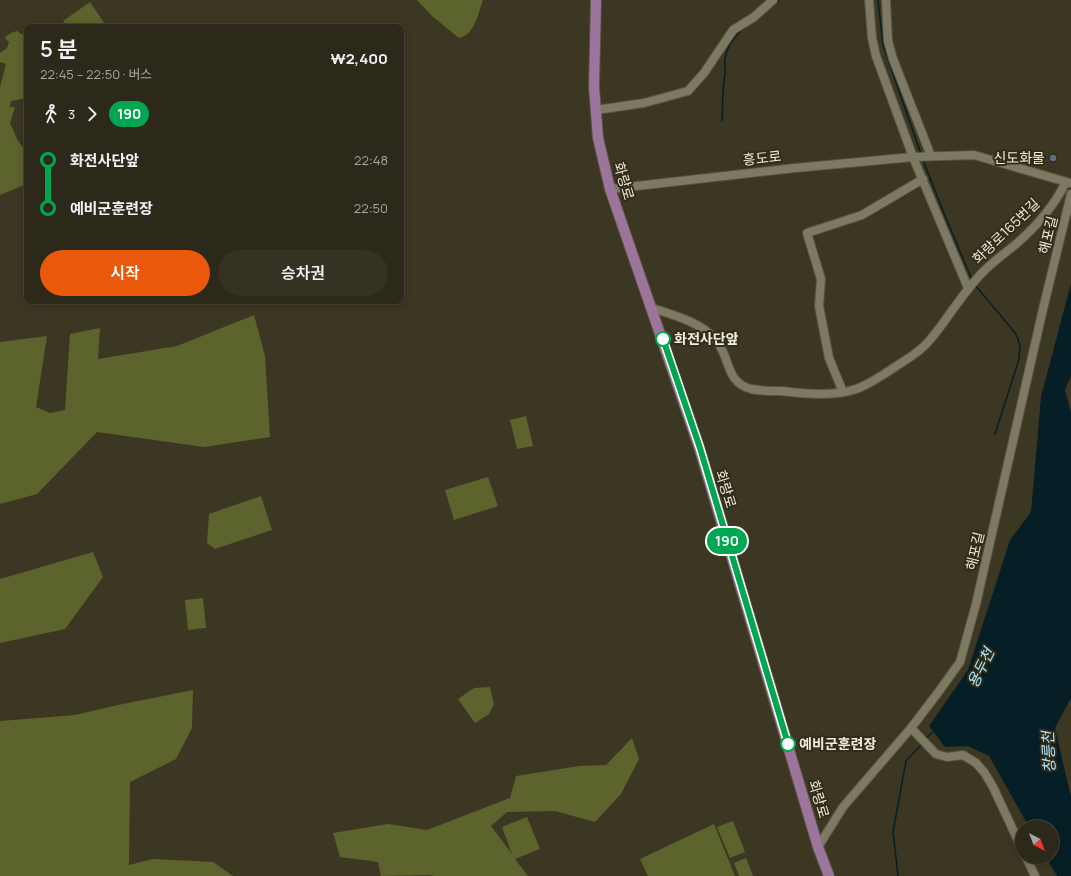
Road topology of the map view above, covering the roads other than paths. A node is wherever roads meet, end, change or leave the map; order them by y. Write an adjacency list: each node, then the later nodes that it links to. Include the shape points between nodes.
1 (596, 0): 5 (main road, 화랑로)
2 (773, 0): 5 (street, via 754,17 733,30 704,73 688,91 644,103)
3 (869, 0): 6 (street, via 876,56)
4 (886, 0): 7 (street, via 888,41 893,59)
5 (596, 110): 10 (main road, 화랑로, via 598,138)
6 (915, 156): 7 (street, 흥도로); 8 (street); 10 (street, 흥도로)
7 (930, 156): 9 (street, via 974,155)
8 (923, 179): 12 (street); 14 (street, via 862,215 807,233 821,278 819,306 829,358)
9 (1069, 182): 12 (street, 화랑로165번길, via 1040,220)
10 (610, 189): 13 (main road, 화랑로)
11 (1071, 194): 15 (street, 해포길, via 976,604 960,662)
12 (971, 284): 14 (street, 화랑로165번길, via 928,342 915,354 886,373)
13 (652, 308): 14 (street, 화랑로165번길, via 691,323 716,339 726,354 734,380 741,385 752,389 810,394); 17 (main road, 화랑로, via 700,448)
14 (843, 392)
15 (911, 728): 16 (street, via 936,754 947,757 963,755 976,763 993,787); 17 (street, 해포길, via 843,807)
16 (1015, 833)
17 (818, 847): 19 (main road, 화랑로)
18 (1029, 864): 20 (street)
19 (829, 876)
20 (1035, 876)

